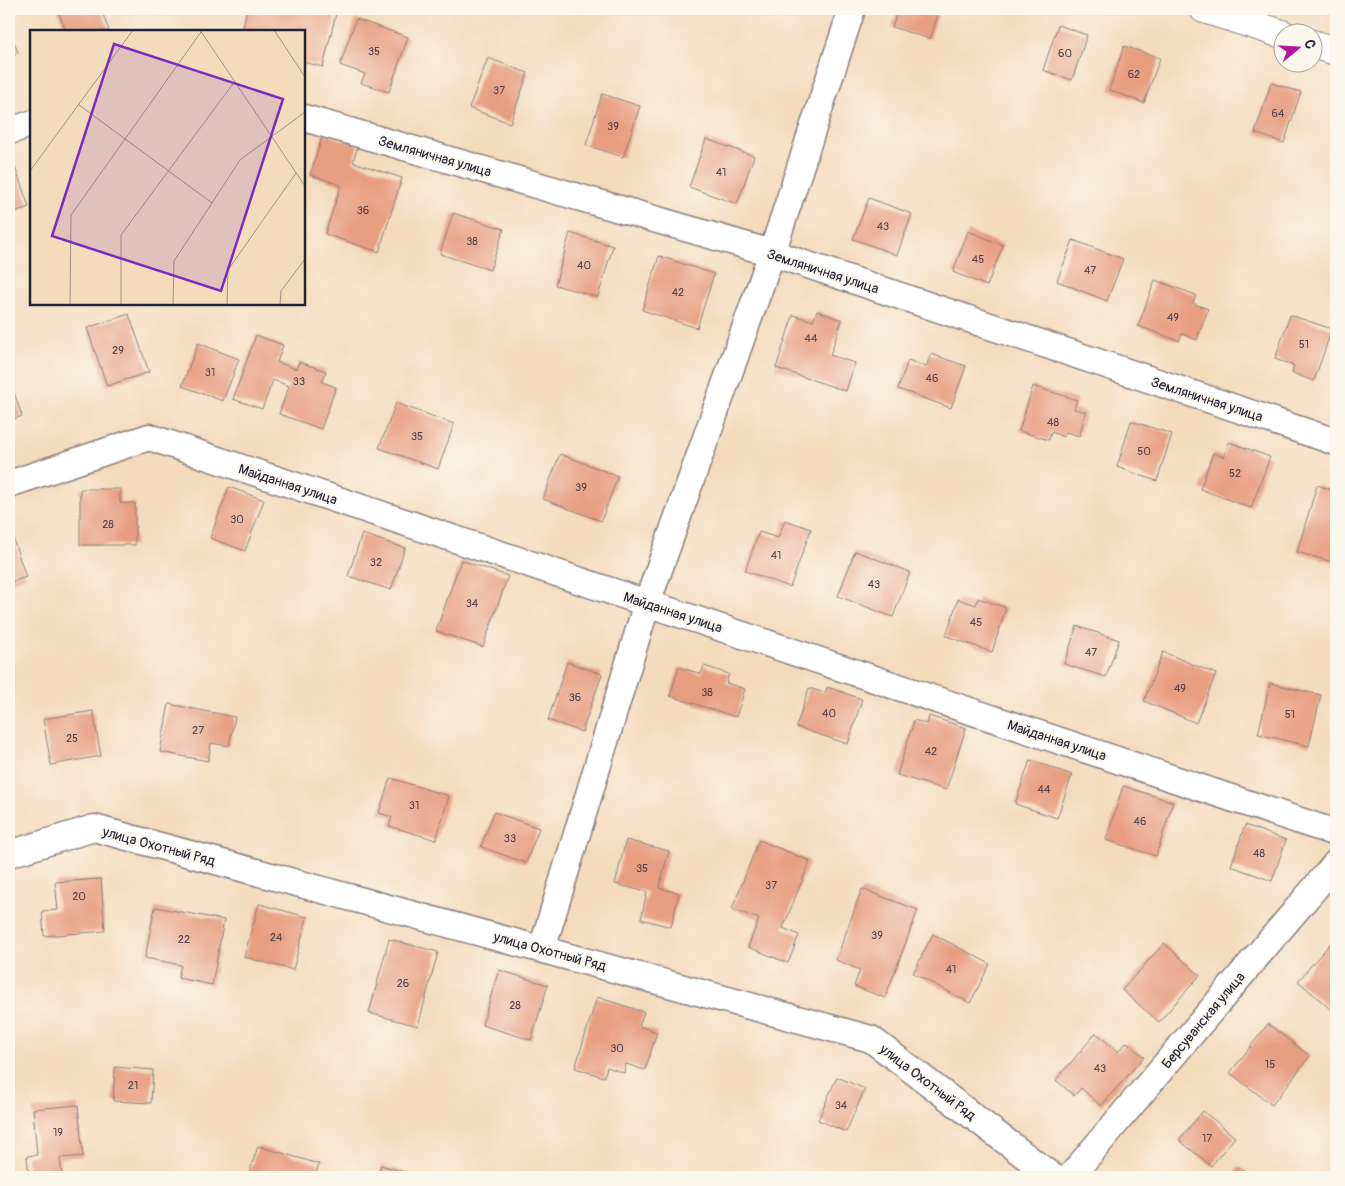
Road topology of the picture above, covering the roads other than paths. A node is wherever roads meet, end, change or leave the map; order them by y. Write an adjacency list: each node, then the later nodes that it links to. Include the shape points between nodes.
1 (852, 9): 9 (street)
2 (1204, 9): 3 (street)
3 (1272, 31)
4 (1322, 47): 5 (street)
5 (1336, 51)
6 (305, 118): 9 (street, Земляничная улица)
7 (30, 124): 8 (street)
8 (9, 131)
9 (772, 253): 10 (street, Земляничная улица); 12 (street)
10 (1336, 442)
11 (9, 484): 12 (street, Майданная улица, via 149,437)
12 (647, 603): 13 (street, Майданная улица); 16 (street)
13 (1336, 834)
14 (9, 854): 16 (street, улица Охотный Ряд, via 94,828)
15 (1336, 863): 18 (street, Берсуванская улица)
16 (542, 949): 17 (street, улица Охотный Ряд, via 871,1039)
17 (1052, 1177)
18 (1070, 1177)

